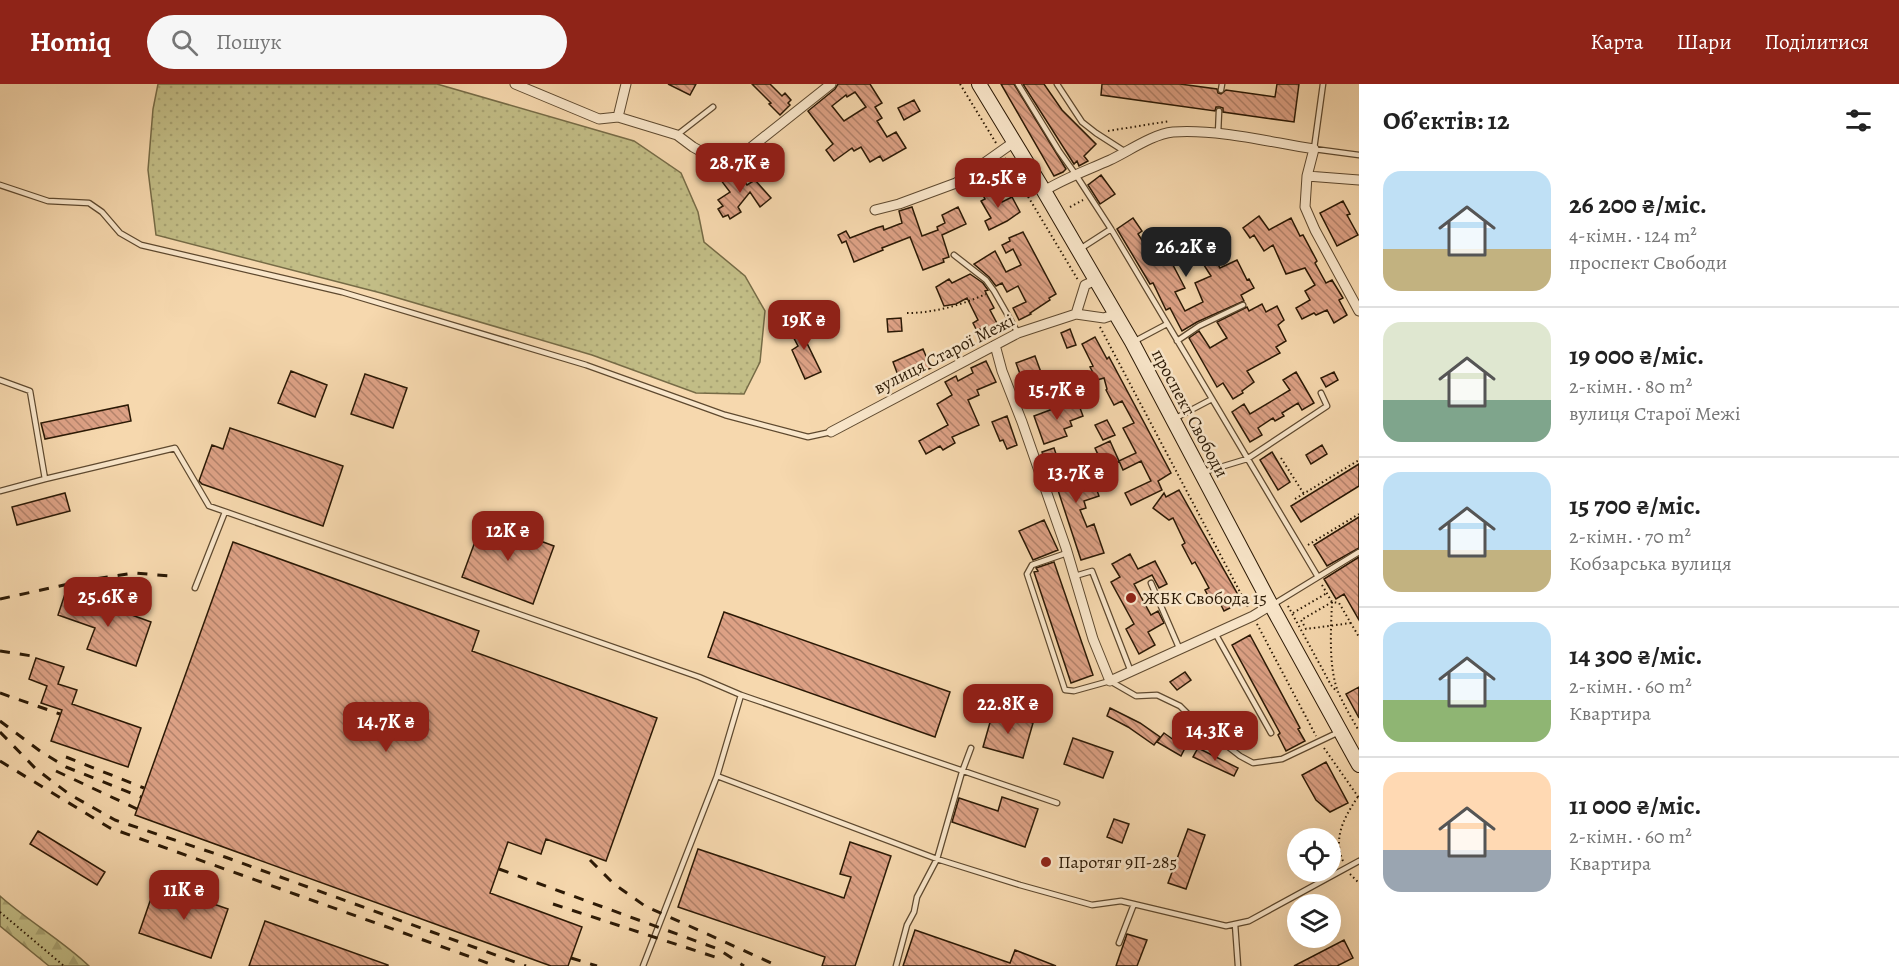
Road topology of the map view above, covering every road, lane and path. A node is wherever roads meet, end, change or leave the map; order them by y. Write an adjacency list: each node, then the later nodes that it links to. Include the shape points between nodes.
1 (515, 84): 11 (street, via 599,119)
2 (626, 84): 11 (street)
3 (831, 84): 13 (street, via 749,149 711,157)
4 (960, 84): 16 (path)
5 (979, 84): 14 (main road, проспект Свободи)
6 (1018, 84): 19 (lane)
7 (1057, 84): 17 (lane, via 1082,122)
8 (1323, 84): 15 (lane)
9 (713, 108): 13 (lane)
10 (1220, 111): 12 (lane)
11 (618, 117): 13 (street)
12 (1218, 134): 15 (street); 17 (street, via 1171,132)
13 (677, 135)
14 (1014, 141): 16 (street); 23 (main road, проспект Свободи)
15 (1314, 149): 18 (lane); 20 (street)
16 (1000, 150): 26 (street, via 956,183); 32 (path, via 1079,282)
17 (1125, 152): 19 (street)
18 (1359, 155)
19 (1076, 175): 23 (street); 24 (lane)
20 (1307, 176): 21 (street); 34 (street, via 1305,207)
21 (1359, 180)
22 (0, 185): 48 (lane, via 48,201 89,203 120,233 141,245 342,292 586,365 725,415 808,437)
23 (1044, 191): 28 (main road, проспект Свободи)
24 (1090, 196): 25 (path); 27 (lane)
25 (1070, 207)
26 (875, 210)
27 (1111, 229): 28 (lane); 39 (lane)
28 (1078, 250): 30 (main road, проспект Свободи)
29 (954, 255): 31 (lane)
30 (1096, 280): 32 (street, via 1086,285); 37 (main road, проспект Свободи)
31 (994, 291): 35 (path, via 952,307); 40 (lane)
32 (1082, 298): 36 (street)
33 (1243, 304): 41 (lane)
34 (1359, 311)
35 (908, 313)
36 (1076, 314): 38 (street, вулиця Старої Межі); 40 (street, вулиця Старої Межі)
37 (1116, 314): 38 (street, вулиця Старої Межі); 42 (main road, проспект Свободи)
38 (1092, 316): 71 (path)
39 (1167, 324): 41 (lane); 42 (lane)
40 (1018, 333): 43 (street, вулиця Старої Межі)
41 (1177, 341): 46 (lane)
42 (1132, 342): 47 (main road, проспект Свободи)
43 (995, 345): 48 (street, вулиця Старої Межі); 61 (street)
44 (0, 380): 53 (lane, via 30,391)
45 (1321, 393): 50 (lane, via 1327,406)
46 (1212, 399): 47 (lane); 50 (lane)
47 (1173, 420): 52 (main road, проспект Свободи)
48 (831, 432)
49 (1281, 458): 55 (path)
50 (1247, 459): 52 (lane); 59 (lane)
51 (1359, 460): 55 (path)
52 (1202, 474): 69 (main road, проспект Свободи)
53 (45, 479): 54 (lane); 57 (lane, via 176,448 208,506)
54 (0, 491)
55 (1304, 494): 56 (path)
56 (1295, 499)
57 (225, 512): 65 (lane); 80 (lane)
58 (1359, 514): 59 (path)
59 (1301, 549): 63 (lane)
60 (1359, 552): 63 (lane)
61 (1067, 553): 62 (street); 78 (lane, via 1032,565 1027,574 1065,690)
62 (1074, 576): 77 (lane, via 1092,571); 78 (street)
63 (1318, 578): 66 (path); 67 (lane)
64 (1151, 583): 76 (lane)
65 (195, 588)
66 (1327, 593): 68 (path); 70 (path)
67 (1284, 598): 69 (lane); 70 (path)
68 (1332, 602): 72 (path, via 1339,603); 73 (path); 73 (path, via 1301,620 1306,629)
69 (1271, 605): 71 (street); 82 (main road, проспект Свободи)
70 (1293, 614): 79 (path)
71 (1253, 616): 74 (street); 84 (path)
72 (1351, 623): 73 (path); 75 (path)
73 (1331, 626): 79 (path, via 1334,677)
74 (1215, 633): 76 (street); 83 (lane)
75 (1359, 637)
76 (1180, 650): 77 (street)
77 (1131, 672): 78 (street)
78 (1110, 681): 84 (lane, via 1136,696 1157,695 1180,706 1253,763 1282,759)
79 (1339, 693): 81 (path)
80 (741, 695): 87 (lane); 88 (lane)
81 (1359, 731)
82 (1340, 732): 84 (lane); 86 (main road, проспект Свободи)
83 (1271, 733)
84 (1319, 742): 89 (path)
85 (972, 748): 87 (lane)
86 (1359, 765)
87 (962, 772): 90 (lane); 91 (lane)
88 (717, 776): 91 (lane); 100 (lane)
89 (1359, 797): 93 (path, via 1343,820 1339,839 1341,858)
90 (1057, 803)
91 (937, 859): 95 (lane, via 1092,905 1121,901); 101 (lane, via 917,897)
92 (1359, 861): 93 (lane)
93 (1347, 868): 94 (path); 97 (lane, via 1249,921)
94 (1359, 883)
95 (1134, 904): 97 (lane, via 1226,926); 98 (lane)
96 (0, 912): 99 (path)
97 (1235, 924): 102 (lane)
98 (1119, 943)
99 (64, 966)
100 (643, 966)
101 (896, 966)
102 (1238, 966)

